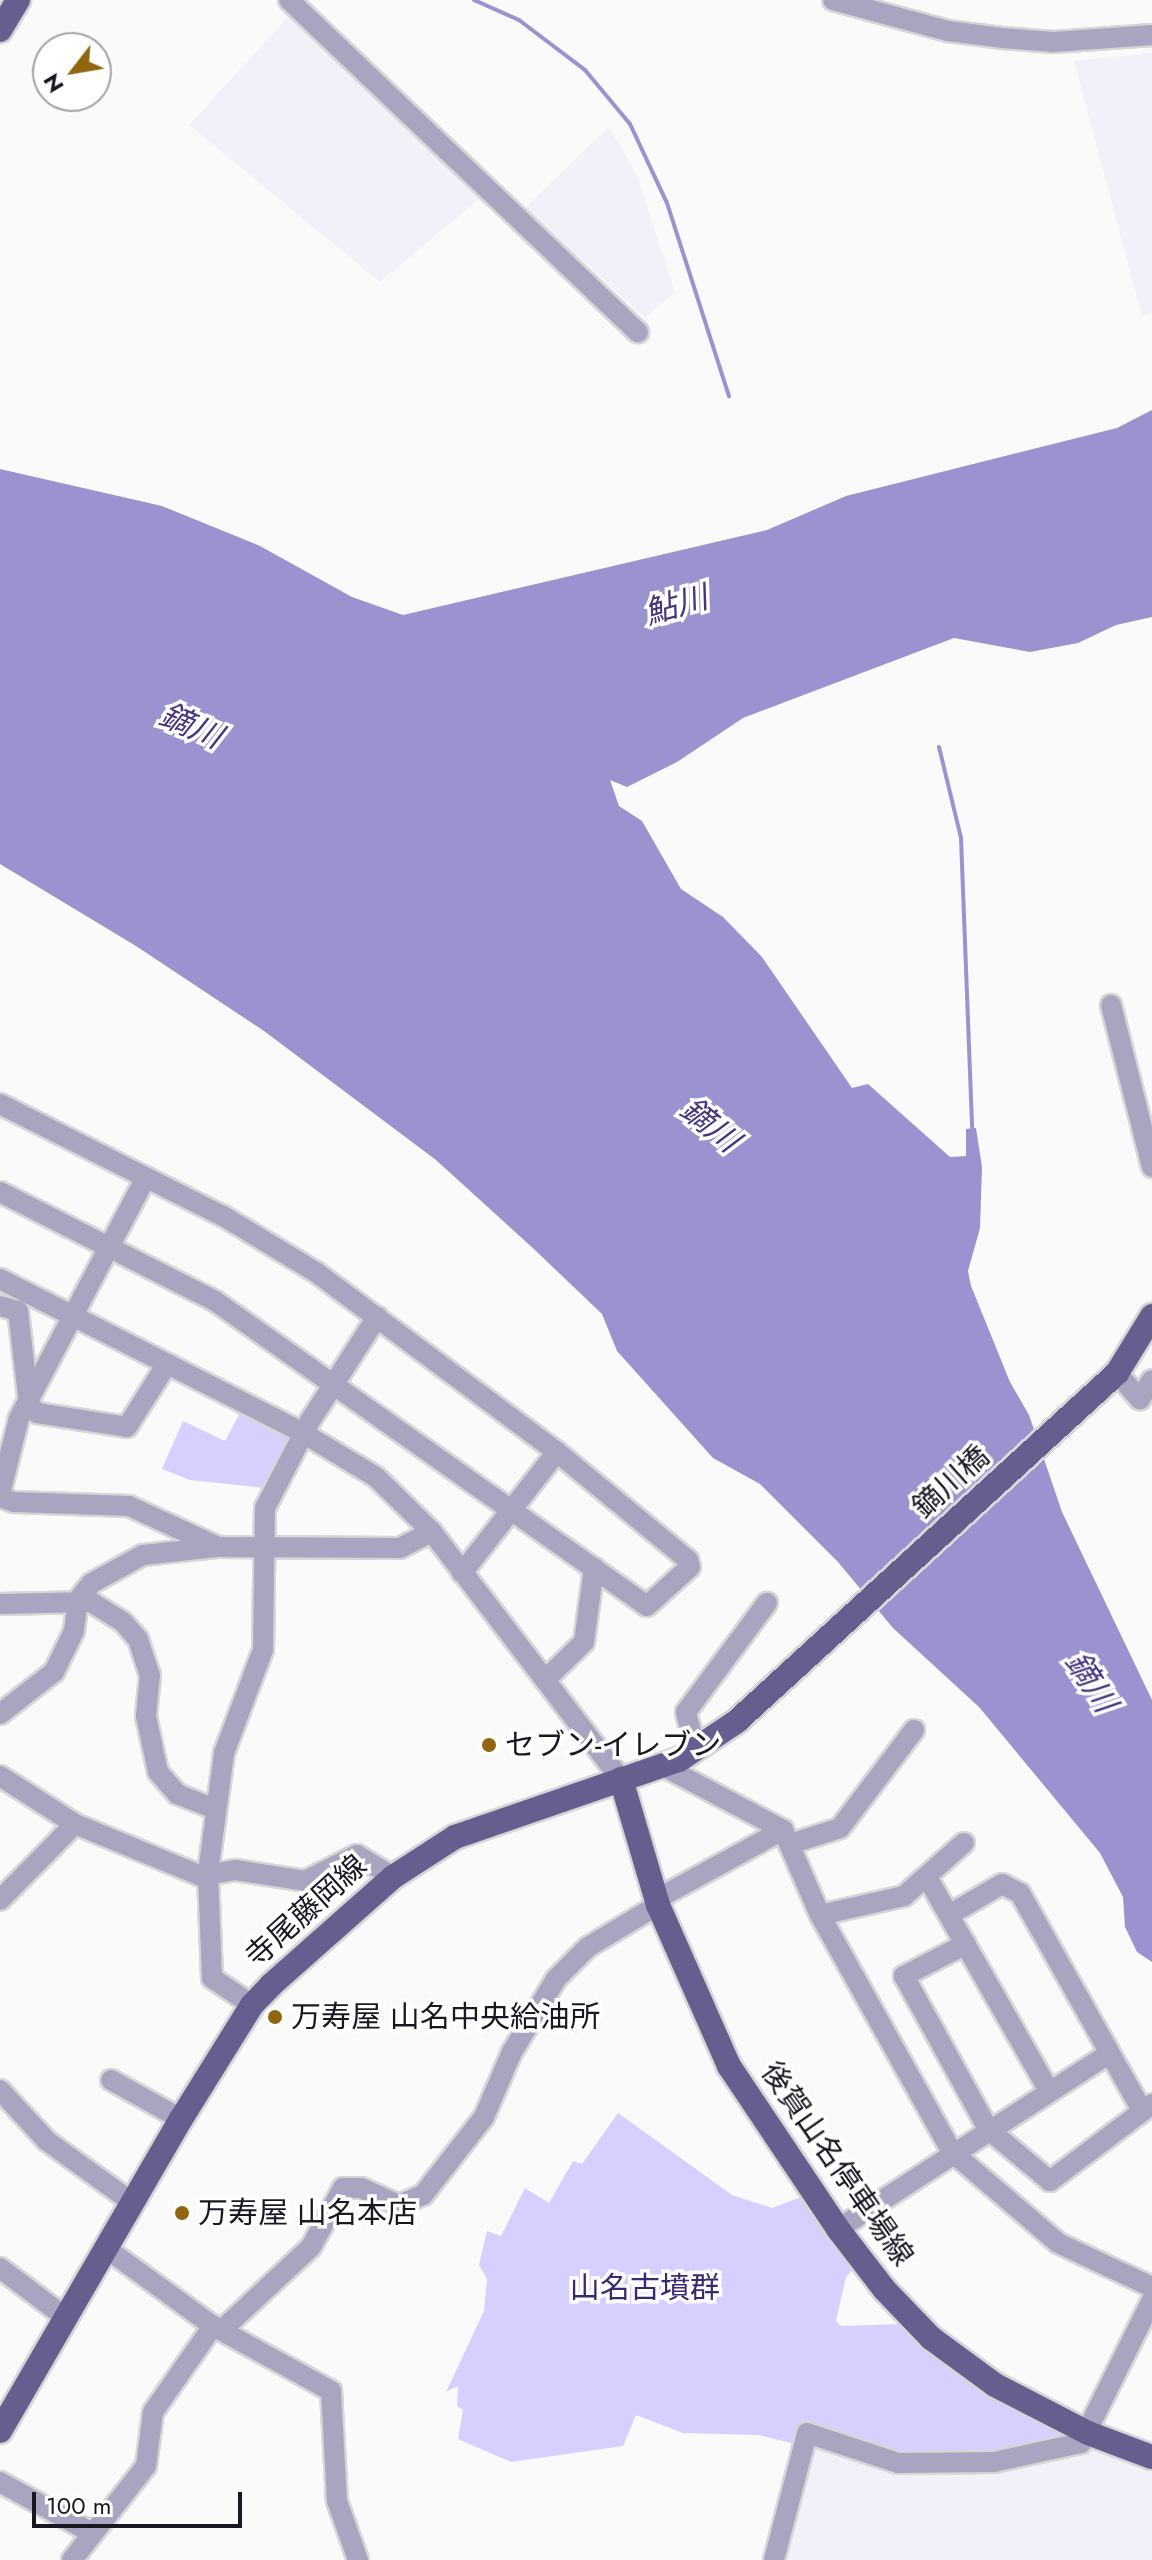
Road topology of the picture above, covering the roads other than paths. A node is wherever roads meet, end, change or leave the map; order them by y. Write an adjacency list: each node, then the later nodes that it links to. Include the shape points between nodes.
1 (18, 0): 5 (main road)
2 (289, 0): 7 (street)
3 (833, 0): 4 (street)
4 (872, 5): 6 (street, via 948,31 1002,38 1054,42)
5 (2, 26)
6 (1152, 35)
7 (638, 332)
8 (1111, 1005): 10 (street)
9 (0, 1104): 11 (street)
10 (1152, 1167)
11 (146, 1177): 13 (street); 18 (street, via 317,1273)
12 (0, 1192): 13 (street)
13 (110, 1247): 16 (street); 22 (street, via 215,1301)
14 (0, 1279): 16 (street)
15 (0, 1306): 23 (street, via 18,1311)
16 (75, 1316): 19 (street); 23 (street)
17 (1152, 1316): 20 (main road)
18 (377, 1317): 22 (street); 25 (street)
19 (167, 1364): 23 (street, via 127,1427 37,1413); 24 (street)
20 (1115, 1376): 21 (street, via 1140,1399); 36 (main road, 鏑川橋)
21 (1152, 1380)
22 (333, 1384): 24 (street); 27 (street)
23 (29, 1404): 26 (street, via 19,1418)
24 (303, 1433): 28 (street, via 376,1477); 30 (street, via 265,1508)
25 (557, 1452): 27 (street); 31 (street, via 690,1567 647,1606)
26 (0, 1496): 29 (street, via 129,1506)
27 (513, 1508): 31 (street); 32 (street)
28 (432, 1532): 30 (street, via 400,1548); 32 (street)
29 (218, 1547): 30 (street); 33 (street, via 143,1555 92,1583)
30 (264, 1551): 44 (street, via 263,1650 232,1725)
31 (594, 1568): 37 (street, via 584,1642)
32 (462, 1573): 37 (street)
33 (78, 1600): 35 (street); 38 (street, via 74,1631 54,1672); 44 (street, via 110,1612 138,1639 150,1675 146,1716 166,1786)
34 (767, 1603): 40 (street, via 686,1712)
35 (0, 1604)
36 (833, 1634): 40 (main road, 寺尾藤岡線, via 736,1722)
37 (545, 1680): 43 (street)
38 (0, 1714)
39 (914, 1730): 46 (street, via 840,1828)
40 (696, 1750): 41 (main road, 寺尾藤岡線)
41 (661, 1765): 43 (main road, 寺尾藤岡線); 46 (street)
42 (0, 1776): 45 (street)
43 (621, 1779): 49 (main road, 寺尾藤岡線, via 455,1837); 52 (main road, 後賀山名停車場線)
44 (215, 1809): 48 (street)
45 (75, 1824): 48 (street, via 201,1876); 51 (street)
46 (786, 1837): 52 (street); 53 (street)
47 (964, 1843): 50 (street)
48 (208, 1873): 49 (street, via 235,1870 295,1883 357,1855); 56 (street, via 212,1978)
49 (393, 1877): 56 (main road, 寺尾藤岡線)
50 (927, 1877): 53 (street, via 904,1896); 54 (street)
51 (0, 1900)
52 (658, 1902): 66 (main road, 後賀山名停車場線, via 729,2066); 71 (street, via 588,1947 556,1979 512,2052 484,2117 423,2195 399,2205 361,2188 343,2188 311,2247)
53 (820, 1915): 64 (street)
54 (949, 1915): 55 (street); 57 (street, via 1005,1883 1020,1893)
55 (966, 1944): 60 (street); 63 (street, via 904,1976)
56 (252, 2005): 62 (main road, 寺尾藤岡線)
57 (1108, 2054): 60 (street); 61 (street)
58 (111, 2080): 62 (street)
59 (0, 2090): 65 (street, via 47,2141)
60 (1049, 2091): 63 (street)
61 (1147, 2107): 63 (street, via 1050,2181)
62 (181, 2119): 65 (main road, 寺尾藤岡線)
63 (988, 2129): 64 (street)
64 (952, 2152): 66 (street); 69 (street, via 1058,2243)
65 (133, 2203): 67 (main road, 寺尾藤岡線)
66 (838, 2229): 73 (main road, 後賀山名停車場線, via 931,2338 995,2385)
67 (107, 2249): 70 (main road, 寺尾藤岡線); 71 (street)
68 (0, 2268): 70 (street)
69 (1150, 2286): 73 (street)
70 (66, 2318): 72 (main road, 寺尾藤岡線)
71 (218, 2328): 76 (street, via 153,2412 146,2466); 78 (street, via 331,2391 337,2501)
72 (0, 2431)
73 (1088, 2433): 74 (main road, 後賀山名停車場線); 79 (street, via 1081,2443 994,2462 898,2463 807,2433)
74 (1152, 2457)
75 (0, 2482): 76 (street)
76 (92, 2533): 77 (street)
77 (72, 2560)
78 (358, 2560)
79 (774, 2560)

